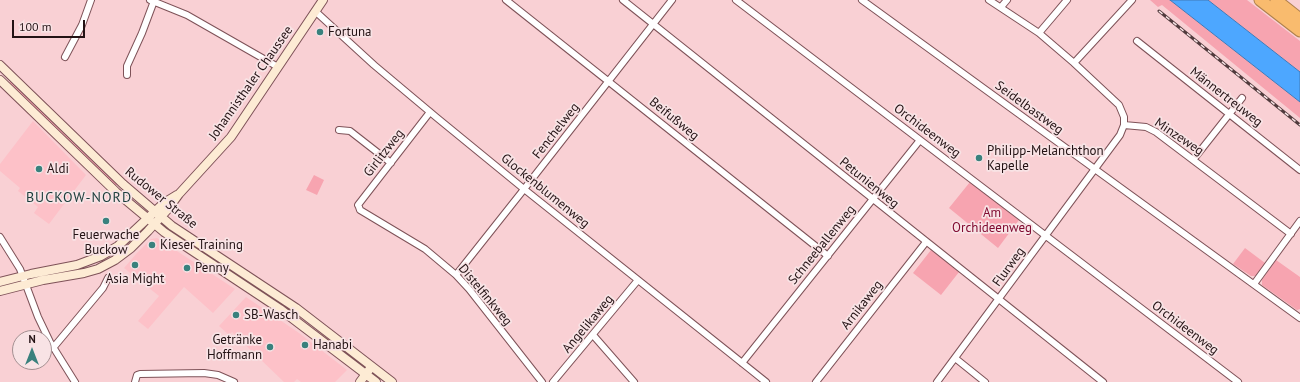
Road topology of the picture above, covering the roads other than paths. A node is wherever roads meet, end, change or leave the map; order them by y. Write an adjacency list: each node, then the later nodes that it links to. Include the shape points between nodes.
1 (91, 0): 22 (street, via 82,25)
2 (152, 0): 25 (street, via 187,15); 27 (street, via 142,33 127,66)
3 (323, 0): 16 (main road, Johannisthaler Chaussee)
4 (506, 0): 29 (street, Beifußweg)
5 (623, 0): 18 (street, Petunienweg)
6 (672, 0): 18 (street, Fenchelweg)
7 (736, 0): 35 (street, Orchideenweg)
8 (862, 0): 38 (street, Seidelbastweg)
9 (989, 0): 15 (street)
10 (1007, 0): 15 (street)
11 (1067, 0): 20 (street)
12 (1132, 0): 23 (street)
13 (1260, 0): 19 (highway)
14 (1276, 0): 17 (highway)
15 (1001, 8): 20 (street)
16 (315, 11): 25 (main road, Johannisthaler Chaussee); 31 (street, Glockenblumenweg)
17 (1300, 19)
18 (653, 24): 29 (street, Fenchelweg); 43 (street, Petunienweg)
19 (1300, 31)
20 (1040, 33): 23 (street)
21 (1137, 41): 32 (street, Männertreuweg)
22 (65, 57)
23 (1074, 63): 33 (street, via 1119,105)
24 (0, 65): 26 (main road, Rudower Straße)
25 (278, 67): 45 (main road, Johannisthaler Chaussee, via 231,137)
26 (7, 72): 28 (street, Rudower Straße); 40 (main road, Rudower Straße)
27 (127, 75)
28 (0, 80): 42 (main road, Rudower Straße)
29 (608, 81): 41 (street, Fenchelweg); 53 (street, Beifußweg)
30 (1242, 98): 32 (street)
31 (430, 112): 37 (street, Girlitzweg); 41 (street, Glockenblumenweg)
32 (1230, 114): 36 (street); 39 (street, Männertreuweg)
33 (1124, 125): 36 (street, Minzeweg, via 1153,130); 38 (street, Flurweg, via 1120,135)
34 (339, 130): 37 (street, via 350,131)
35 (920, 140): 43 (street, Schneeballenweg); 50 (street, Orchideenweg)
36 (1194, 160): 49 (street, Minzeweg)
37 (391, 163): 44 (street, Girlitzweg, via 358,205)
38 (1095, 169): 50 (street, Flurweg); 59 (street, Seidelbastweg)
39 (1300, 170)
40 (123, 184): 42 (main road); 45 (main road, Rudower Straße)
41 (524, 190): 54 (street, Fenchelweg); 57 (street, Glockenblumenweg)
42 (116, 192): 46 (main road, Rudower Straße)
43 (873, 200): 52 (street, Petunienweg); 53 (street, Schneeballenweg)
44 (360, 208): 54 (street, Distelfinkweg, via 425,249)
45 (158, 214): 46 (main road, Johannisthaler Chaussee); 48 (main road, Johannisthaler Chaussee); 61 (main road, Rudower Straße)
46 (148, 218): 48 (main road, Rudower Straße); 56 (main road, Johannisthaler Chaussee, via 118,246 102,256 77,266)
47 (1300, 221): 49 (street)
48 (155, 224): 56 (main road, Johannisthaler Chaussee, via 126,253 104,266 84,273); 63 (main road, Rudower Straße)
49 (1291, 234): 59 (street)
50 (1045, 235): 62 (street, Flurweg); 88 (street, Orchideenweg)
51 (0, 237): 56 (street)
52 (926, 242): 62 (street, Petunienweg); 84 (street, Arnikaweg)
53 (828, 256): 70 (street, Schneeballenweg)
54 (456, 275): 80 (street, Distelfinkweg, via 470,289)
55 (108, 278): 66 (street)
56 (24, 280): 58 (main road, Johannisthaler Chaussee); 60 (main road, Johannisthaler Chaussee); 66 (street)
57 (638, 280): 65 (street, Angelikaweg); 70 (street, Glockenblumenweg)
58 (0, 282)
59 (1254, 284): 64 (street, Seidelbastweg)
60 (0, 290)
61 (273, 292): 63 (main road); 67 (main road, Rudower Straße)
62 (999, 299): 69 (street, Flurweg); 87 (street, Petunienweg)
63 (267, 300): 68 (main road, Rudower Straße)
64 (1300, 318)
65 (593, 335): 81 (street, Angelikaweg); 82 (street)
66 (53, 348): 74 (street)
67 (350, 349): 68 (main road); 71 (main road, Rudower Straße)
68 (344, 357): 73 (main road, Rudower Straße)
69 (955, 358): 85 (street, Flurweg); 86 (street)
70 (742, 363): 83 (street, Glockenblumenweg)
71 (372, 366): 72 (main road, Rudower Straße); 73 (main road)
72 (380, 372): 78 (main road); 79 (main road, Rudower Straße)
73 (366, 374): 77 (main road); 78 (main road, Rudower Straße)
74 (75, 382)
75 (136, 382): 76 (street, via 137,375 140,374 204,373 218,374)
76 (234, 382)
77 (360, 382)
78 (375, 382)
79 (392, 382)
80 (542, 382)
81 (553, 382)
82 (634, 382)
83 (766, 382)
84 (816, 382)
85 (937, 382)
86 (985, 382)
87 (1103, 382)
88 (1238, 382)

